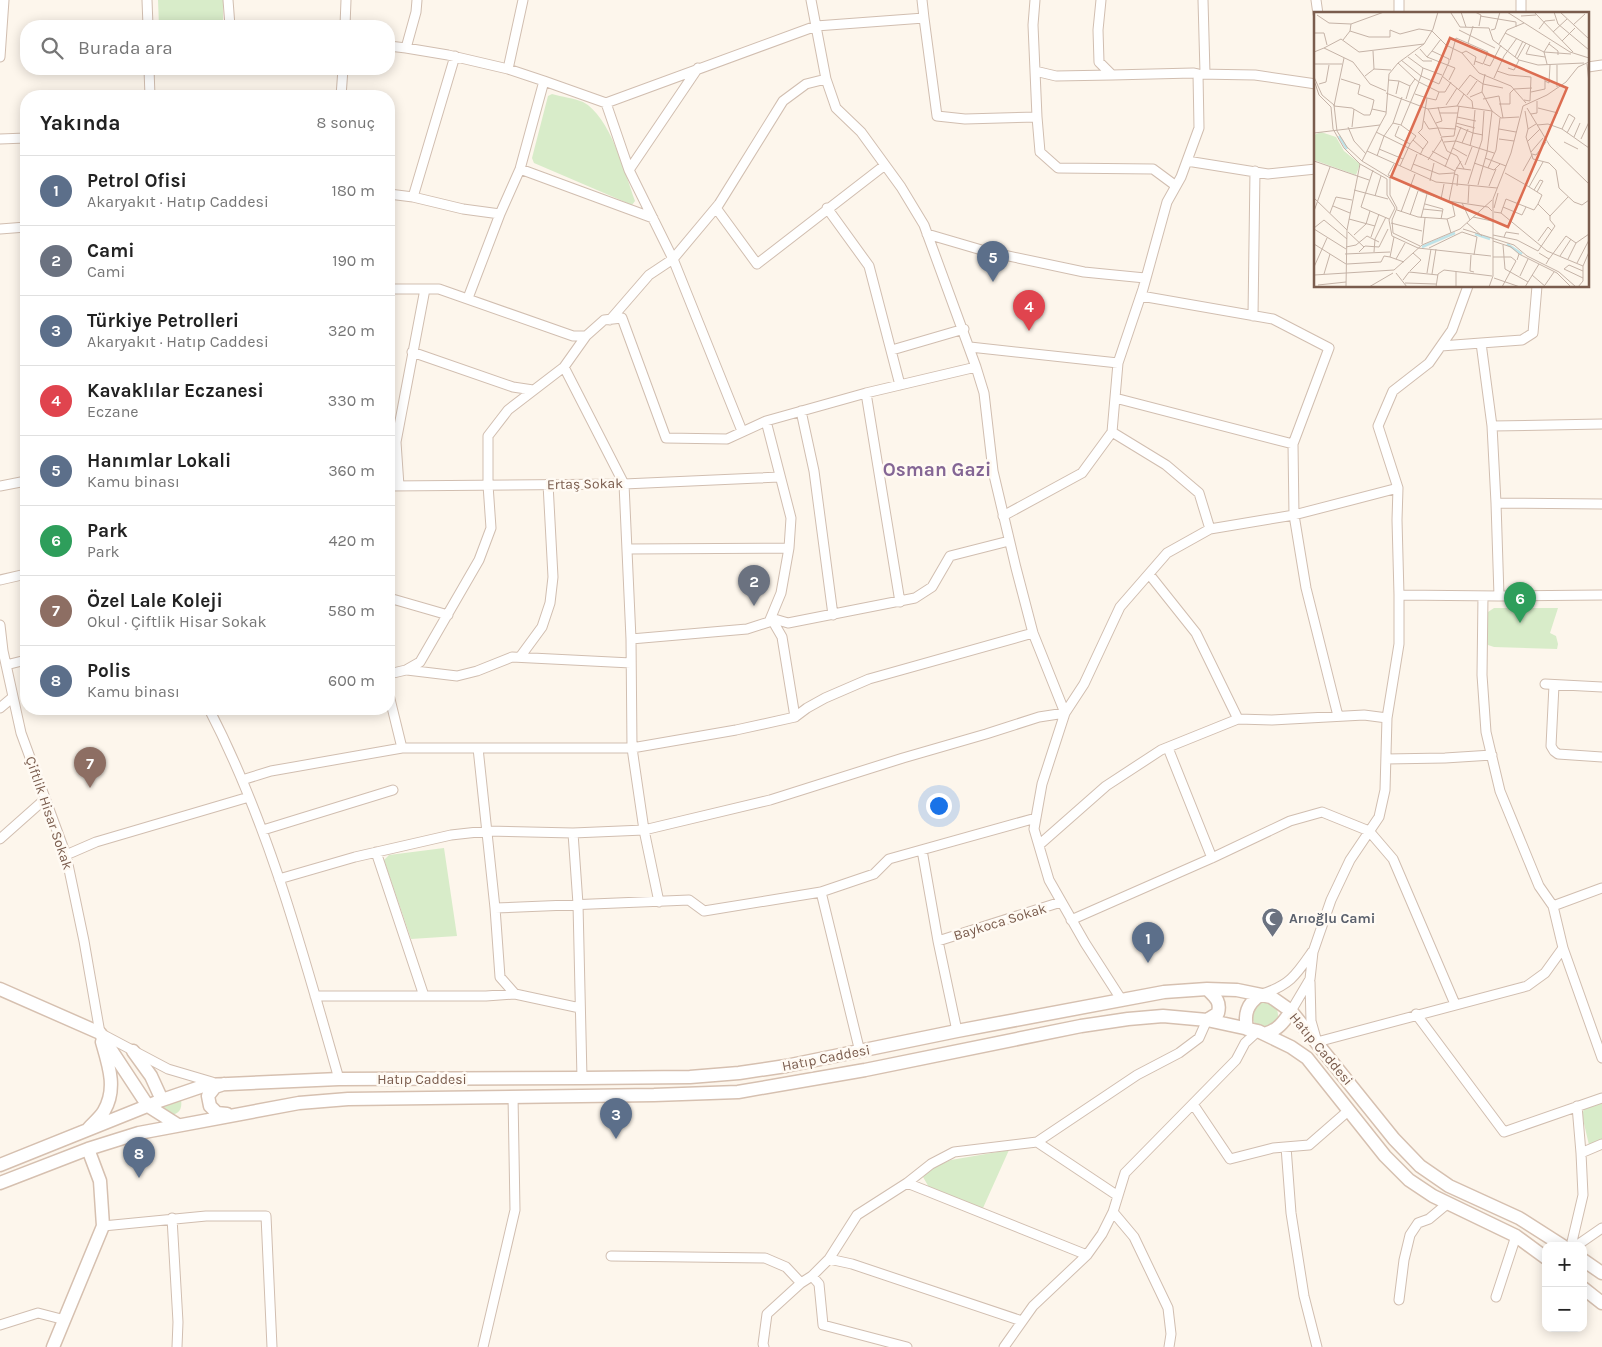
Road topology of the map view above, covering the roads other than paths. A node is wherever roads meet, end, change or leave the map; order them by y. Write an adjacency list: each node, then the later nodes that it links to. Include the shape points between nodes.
1 (4, 0): 20 (street)
2 (147, 0): 13 (street)
3 (228, 0): 14 (street)
4 (346, 0): 15 (street)
5 (416, 0): 18 (street)
6 (523, 0): 22 (street)
7 (811, 0): 16 (street)
8 (922, 0): 12 (street)
9 (1035, 0): 23 (street)
10 (1101, 0): 27 (street, via 1099,62)
11 (1203, 0): 24 (street)
12 (924, 18): 16 (street); 34 (street, via 937,116 966,119)
13 (148, 20)
14 (230, 20)
15 (345, 20)
16 (816, 26): 21 (street); 28 (street)
17 (395, 47): 18 (street)
18 (406, 48): 19 (street)
19 (455, 56): 22 (street); 45 (street)
20 (0, 57)
21 (698, 68): 33 (street); 41 (street)
22 (508, 69): 29 (street)
23 (1035, 71): 27 (street, via 1056,76); 34 (street)
24 (1202, 74): 27 (street); 30 (street, via 1255,75); 37 (street, via 1199,128)
25 (150, 75): 31 (street)
26 (343, 75): 32 (street)
27 (1112, 75)
28 (826, 79): 38 (street, via 836,108 861,132); 46 (street, via 806,84 783,101)
29 (544, 81): 33 (street); 39 (street)
30 (1314, 84)
31 (150, 90)
32 (342, 90)
33 (606, 103): 41 (street)
34 (1037, 117): 43 (street, via 1040,152 1058,168 1153,170)
35 (20, 138): 36 (street)
36 (0, 139)
37 (1186, 161): 42 (street); 43 (street)
38 (885, 165): 47 (street); 52 (street)
39 (520, 169): 48 (street); 49 (street)
40 (1314, 169): 42 (street, via 1268,174)
41 (629, 170): 49 (street)
42 (1254, 172): 61 (street)
43 (1176, 186): 54 (street, via 1166,202)
44 (395, 195): 45 (street)
45 (413, 197): 48 (street)
46 (716, 208): 47 (street, via 757,264); 53 (street)
47 (827, 208): 68 (street, via 869,266)
48 (500, 214): 60 (street)
49 (653, 218): 53 (street)
50 (20, 227): 51 (street)
51 (0, 229)
52 (928, 234): 54 (street, via 985,251 1084,272); 63 (street)
53 (673, 259): 62 (street, via 649,274); 81 (street)
54 (1145, 278): 59 (street)
55 (395, 288): 58 (street)
56 (1467, 288): 66 (street, via 1452,330)
57 (1537, 288): 65 (street, via 1533,333 1522,340)
58 (425, 289): 60 (street, via 439,289); 69 (street)
59 (1141, 296): 61 (street); 70 (street)
60 (468, 298): 64 (street, via 573,336)
61 (1253, 316): 83 (street, via 1273,319 1329,348)
62 (610, 320): 64 (street, via 604,320); 81 (street, via 622,318 666,438 727,438)
63 (964, 329): 67 (street); 68 (street)
64 (586, 336): 71 (street)
65 (1481, 343): 66 (street); 80 (street)
66 (1441, 346): 92 (street, via 1429,363 1393,391 1378,426)
67 (970, 347): 70 (street); 72 (street)
68 (892, 350): 73 (street)
69 (412, 352): 74 (street, via 513,387); 91 (street, via 396,442)
70 (1118, 364): 76 (street)
71 (564, 366): 74 (street); 87 (street)
72 (976, 367): 73 (street); 96 (street, via 984,392 993,471)
73 (900, 385): 75 (street)
74 (533, 390): 88 (street, via 508,410 488,436)
75 (866, 393): 77 (street); 109 (street)
76 (1115, 398): 82 (street); 83 (street)
77 (801, 411): 78 (street); 111 (street, via 814,471)
78 (766, 421): 81 (street); 84 (street)
79 (1602, 424): 80 (street)
80 (1492, 426): 93 (street)
81 (742, 431)
82 (1112, 432): 96 (street, via 1082,473); 97 (street, via 1166,465 1199,493)
83 (1293, 444): 95 (street)
84 (780, 477): 87 (street, Ertaş Sokak); 99 (street, via 791,518)
85 (20, 482): 89 (street)
86 (548, 484): 87 (street, Ertaş Sokak); 88 (street, Ertaş Sokak); 117 (street, via 553,577 550,603 542,627)
87 (624, 484): 100 (street)
88 (488, 485): 91 (street, Ertaş Sokak); 110 (street, via 491,528 479,560)
89 (0, 486)
90 (395, 486): 91 (street, Ertaş Sokak)
91 (399, 486)
92 (1398, 488): 95 (street); 104 (street)
93 (1496, 502): 94 (street); 107 (street)
94 (1602, 504)
95 (1294, 514): 97 (street); 129 (street, via 1306,588)
96 (1003, 516): 98 (street)
97 (1210, 529): 101 (street, via 1167,553)
98 (1009, 541): 109 (street, via 950,556 932,587 915,598); 115 (street)
99 (789, 548): 100 (street); 112 (street, via 781,593)
100 (627, 549): 116 (street)
101 (1149, 574): 126 (street, via 1120,607 1084,684); 132 (street, via 1196,633)
102 (20, 575): 103 (street)
103 (0, 580)
104 (1399, 595): 106 (street); 131 (street, via 1399,644)
105 (1602, 595): 107 (street)
106 (1483, 596): 107 (street); 137 (street, via 1482,675 1486,732)
107 (1499, 596)
108 (395, 600): 110 (street)
109 (900, 602): 111 (street)
110 (448, 615): 121 (street, via 420,662)
111 (832, 615): 112 (street, via 788,623)
112 (771, 618): 116 (street, via 769,622 747,629); 130 (street, via 782,637)
113 (0, 625): 114 (street, Çiftlik Hisar Sokak)
114 (0, 630): 120 (street, Çiftlik Hisar Sokak)
115 (1033, 633): 126 (street); 130 (street, via 869,679 825,698)
116 (630, 639): 119 (street)
117 (520, 657): 119 (street); 121 (street, via 457,676)
118 (20, 662): 120 (street)
119 (631, 663): 135 (street)
120 (6, 665): 124 (street, Çiftlik Hisar Sokak)
121 (406, 670): 122 (street)
122 (395, 673)
123 (1602, 687): 138 (street, via 1550,684 1551,746 1554,751)
124 (13, 697): 125 (street); 143 (street, Çiftlik Hisar Sokak, via 21,733)
125 (0, 708)
126 (1065, 712): 144 (street, via 1042,784); 146 (street, via 1039,717 770,800)
127 (211, 715): 140 (street)
128 (394, 715): 133 (street)
129 (1338, 716): 131 (street); 132 (street)
130 (795, 717): 135 (street)
131 (1387, 718): 139 (street)
132 (1238, 719): 136 (street)
133 (402, 748): 134 (street); 140 (street, via 271,771)
134 (478, 748): 135 (street); 147 (street)
135 (632, 748): 146 (street)
136 (1168, 748): 151 (street, via 1106,786); 155 (street)
137 (1492, 755): 139 (street); 162 (street, via 1500,791 1539,886)
138 (1602, 757)
139 (1386, 759): 148 (street, via 1385,790 1379,817)
140 (242, 780): 142 (street)
141 (394, 790): 145 (street)
142 (249, 797): 145 (street); 154 (street, via 96,842)
143 (45, 799): 150 (street); 154 (street, Çiftlik Hisar Sokak)
144 (1036, 818): 151 (street, via 1034,829); 152 (street)
145 (262, 830): 156 (street)
146 (644, 830): 149 (street); 159 (street)
147 (487, 831): 149 (street); 153 (street, via 451,835); 163 (street)
148 (1369, 831): 155 (street, via 1322,812 1290,821); 167 (street, via 1350,860 1331,900); 176 (street, via 1394,859)
149 (573, 833): 161 (street)
150 (0, 839)
151 (1039, 845): 160 (street, via 1049,880)
152 (922, 850): 158 (street, via 889,859 874,874); 165 (street)
153 (376, 852): 156 (street); 174 (street)
154 (66, 854): 183 (street, Çiftlik Hisar Sokak)
155 (1212, 858): 164 (street)
156 (279, 879): 173 (street)
157 (1602, 888): 162 (street)
158 (821, 892): 159 (street, via 704,911 689,900); 186 (street)
159 (659, 902): 161 (street)
160 (1061, 902): 164 (street); 165 (street, Baykoca Sokak)
161 (578, 904): 163 (street); 177 (street)
162 (1553, 906): 166 (street)
163 (495, 908): 171 (street, via 500,977)
164 (1071, 920): 175 (street)
165 (938, 941): 181 (street)
166 (1563, 948): 176 (street, via 1545,973 1527,986); 187 (street)
167 (1312, 952): 168 (street); 172 (street, via 1298,973 1280,988)
168 (1310, 978): 178 (street); 184 (street, via 1311,1021)
169 (0, 989): 183 (main road)
170 (1207, 990): 172 (main road, Hatıp Caddesi, via 1237,990); 175 (main road, Hatıp Caddesi); 180 (main road, via 1220,1005 1218,1013)
171 (515, 994): 174 (street); 177 (street)
172 (1260, 995): 178 (main road, Hatıp Caddesi, via 1271,997); 182 (main road, via 1246,1011)
173 (315, 996): 174 (street); 189 (street)
174 (424, 996)
175 (1121, 999): 181 (main road, Hatıp Caddesi)
176 (1455, 1004): 179 (street)
177 (580, 1008): 188 (street)
178 (1291, 1011): 182 (main road, via 1275,1031); 184 (main road, Hatıp Caddesi)
179 (1416, 1014): 184 (street); 196 (street, via 1504,1132)
180 (1207, 1020): 182 (main road, Hatıp Caddesi); 191 (main road, Hatıp Caddesi, via 1163,1016 1128,1018 738,1092); 201 (street, via 1199,1038 1179,1053 1138,1075)
181 (957, 1031): 186 (main road, Hatıp Caddesi)
182 (1256, 1032): 194 (street, via 1244,1043 1236,1060); 197 (main road, Hatıp Caddesi, via 1291,1047 1307,1058)
183 (100, 1033): 185 (street); 195 (main road); 200 (main road, via 111,1074 110,1096 103,1112)
184 (1317, 1042): 216 (main road, Hatıp Caddesi, via 1394,1140 1420,1166 1449,1186 1519,1218)
185 (133, 1051): 190 (street, via 168,1069); 193 (main road)
186 (860, 1052): 188 (main road, Hatıp Caddesi, via 739,1073)
187 (1602, 1058)
188 (582, 1078): 189 (main road, Hatıp Caddesi)
189 (339, 1079): 190 (main road, Hatıp Caddesi)
190 (222, 1083): 193 (main road, Hatıp Caddesi); 198 (main road, via 208,1096 210,1106 217,1113)
191 (513, 1096): 198 (main road, Hatıp Caddesi, via 348,1099 299,1103); 237 (street, via 515,1210)
192 (1602, 1098): 196 (street)
193 (162, 1100): 195 (main road, Hatıp Caddesi)
194 (1193, 1104): 203 (street, via 1230,1159); 209 (street, via 1125,1173)
195 (148, 1106): 199 (main road); 200 (main road, Hatıp Caddesi)
196 (1577, 1106): 205 (street)
197 (1348, 1111): 203 (street, via 1309,1145); 210 (main road, Hatıp Caddesi, via 1409,1180)
198 (231, 1115): 199 (main road, Hatıp Caddesi)
199 (178, 1125): 204 (main road, Hatıp Caddesi, via 119,1138)
200 (86, 1130): 206 (main road, Hatıp Caddesi)
201 (1037, 1142): 207 (street, via 954,1152); 209 (street)
202 (1602, 1144): 205 (street)
203 (1286, 1147): 242 (street, via 1291,1213 1304,1296)
204 (88, 1149): 208 (main road, Hatıp Caddesi); 213 (main road, via 100,1181)
205 (1581, 1153): 217 (street, via 1583,1195)
206 (0, 1165)
207 (907, 1182): 219 (street); 222 (street, via 857,1215)
208 (0, 1183)
209 (1118, 1196): 211 (street)
210 (1448, 1204): 215 (main road, Hatıp Caddesi); 229 (street, via 1418,1224 1410,1234)
211 (1113, 1212): 219 (street); 241 (street, via 1134,1237 1168,1308)
212 (172, 1218): 213 (street); 235 (street); 236 (street, via 266,1216)
213 (103, 1226): 231 (main road)
214 (1602, 1228): 218 (street)
215 (1516, 1236): 220 (main road, Hatıp Caddesi); 228 (street)
216 (1557, 1242)
217 (1572, 1242)
218 (1582, 1242)
219 (1087, 1255): 232 (street, via 1032,1306)
220 (1542, 1255)
221 (611, 1256): 226 (street, via 765,1258 786,1267)
222 (829, 1259): 225 (street); 232 (street)
223 (1587, 1263): 224 (main road)
224 (1602, 1273)
225 (812, 1276): 226 (street); 239 (street, via 819,1284 823,1325)
226 (801, 1283): 238 (street, via 767,1314)
227 (1587, 1291): 230 (main road)
228 (1496, 1297)
229 (1399, 1300)
230 (1602, 1303)
231 (65, 1320): 233 (street, via 38,1313); 234 (main road)
232 (1022, 1321): 240 (street)
233 (0, 1325)
234 (53, 1347)
235 (177, 1347)
236 (272, 1347)
237 (483, 1347)
238 (764, 1347)
239 (907, 1347)
240 (1004, 1347)
241 (1169, 1347)
242 (1317, 1347)

